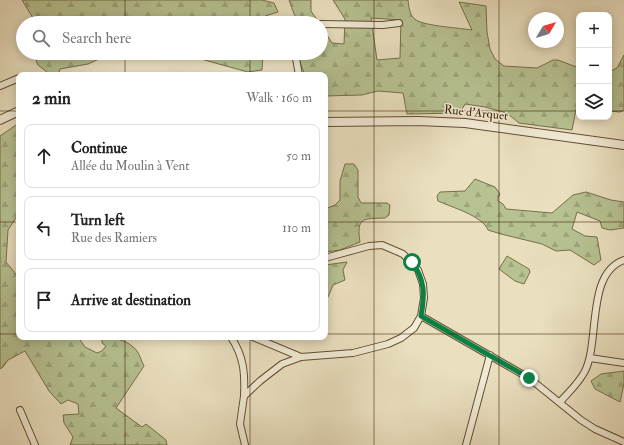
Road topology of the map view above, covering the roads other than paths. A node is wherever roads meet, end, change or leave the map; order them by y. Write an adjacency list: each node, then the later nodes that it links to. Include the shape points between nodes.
1 (399, 23): 2 (street)
2 (328, 24)
3 (296, 60): 4 (street)
4 (298, 72)
5 (16, 79): 6 (street)
6 (0, 86)
7 (16, 112): 8 (street)
8 (0, 120)
9 (328, 122): 10 (street, Rue d'Arquet, via 465,123)
10 (624, 145)
11 (328, 257): 13 (street, via 382,245 403,254 418,270 423,284)
12 (624, 260): 18 (street, via 610,269 603,278)
13 (421, 316): 16 (street); 17 (street, via 414,328 388,344 353,353)
14 (233, 340): 20 (street, via 243,364)
15 (260, 340): 17 (street)
16 (490, 355): 21 (street, via 529,378); 26 (street)
17 (301, 357): 20 (street, via 282,364)
18 (590, 358): 19 (street); 21 (street, via 585,372)
19 (624, 363)
20 (244, 396): 25 (street, via 240,424)
21 (560, 402): 23 (street, via 594,429)
22 (20, 410): 24 (street)
23 (624, 442)
24 (35, 445)
25 (246, 445)
26 (466, 445)

